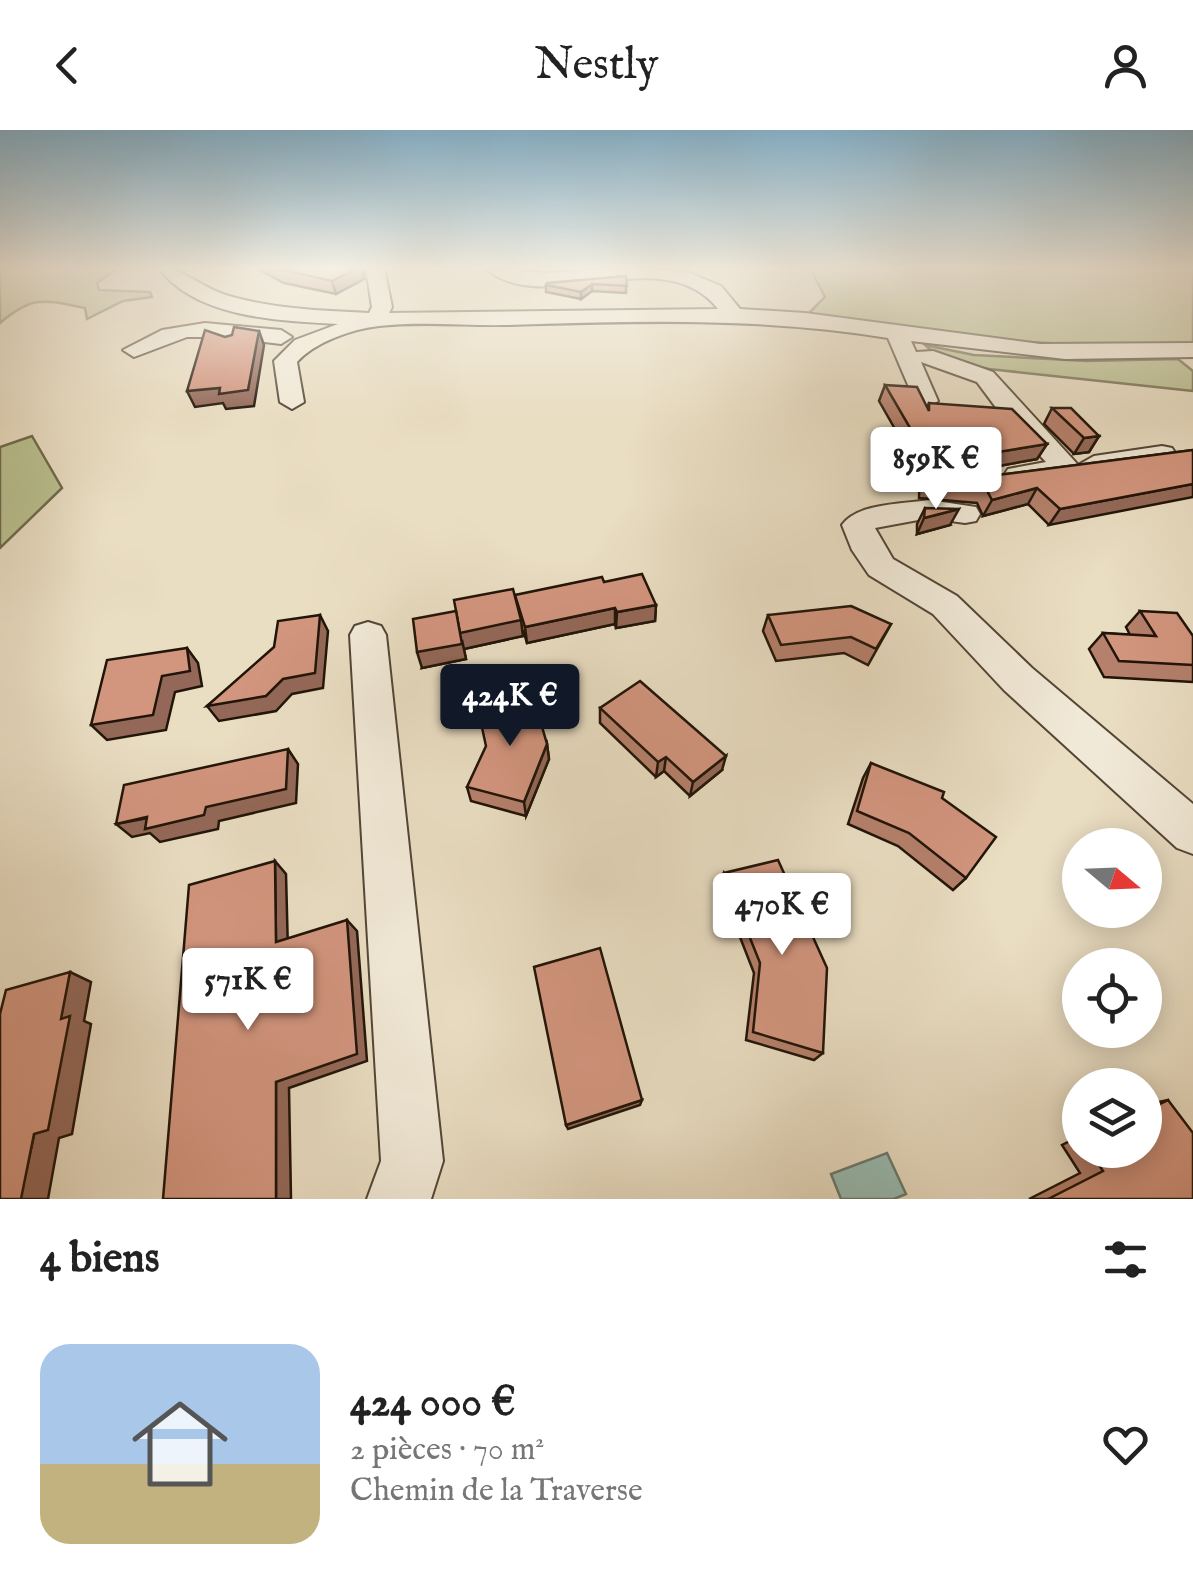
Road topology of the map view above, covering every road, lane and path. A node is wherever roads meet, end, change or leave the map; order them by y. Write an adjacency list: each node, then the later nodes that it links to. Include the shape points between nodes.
1 (359, 318): 4 (street)
2 (476, 318): 4 (street)
3 (775, 318): 5 (street)
4 (376, 319): 6 (street)
5 (904, 333): 8 (street, via 1088,354); 9 (street); 12 (street, via 923,356 985,377)
6 (308, 340): 7 (street, via 193,328 154,337); 10 (street, via 285,361)
7 (134, 350)
8 (1193, 350)
9 (926, 400)
10 (292, 402)
11 (1162, 454): 12 (street)
12 (1066, 467): 13 (street)
13 (990, 478)
14 (965, 514): 16 (street, via 928,509 857,525 881,567 945,605 1018,679)
15 (368, 635): 17 (street, via 412,1161)
16 (1193, 833)
17 (399, 1199)

